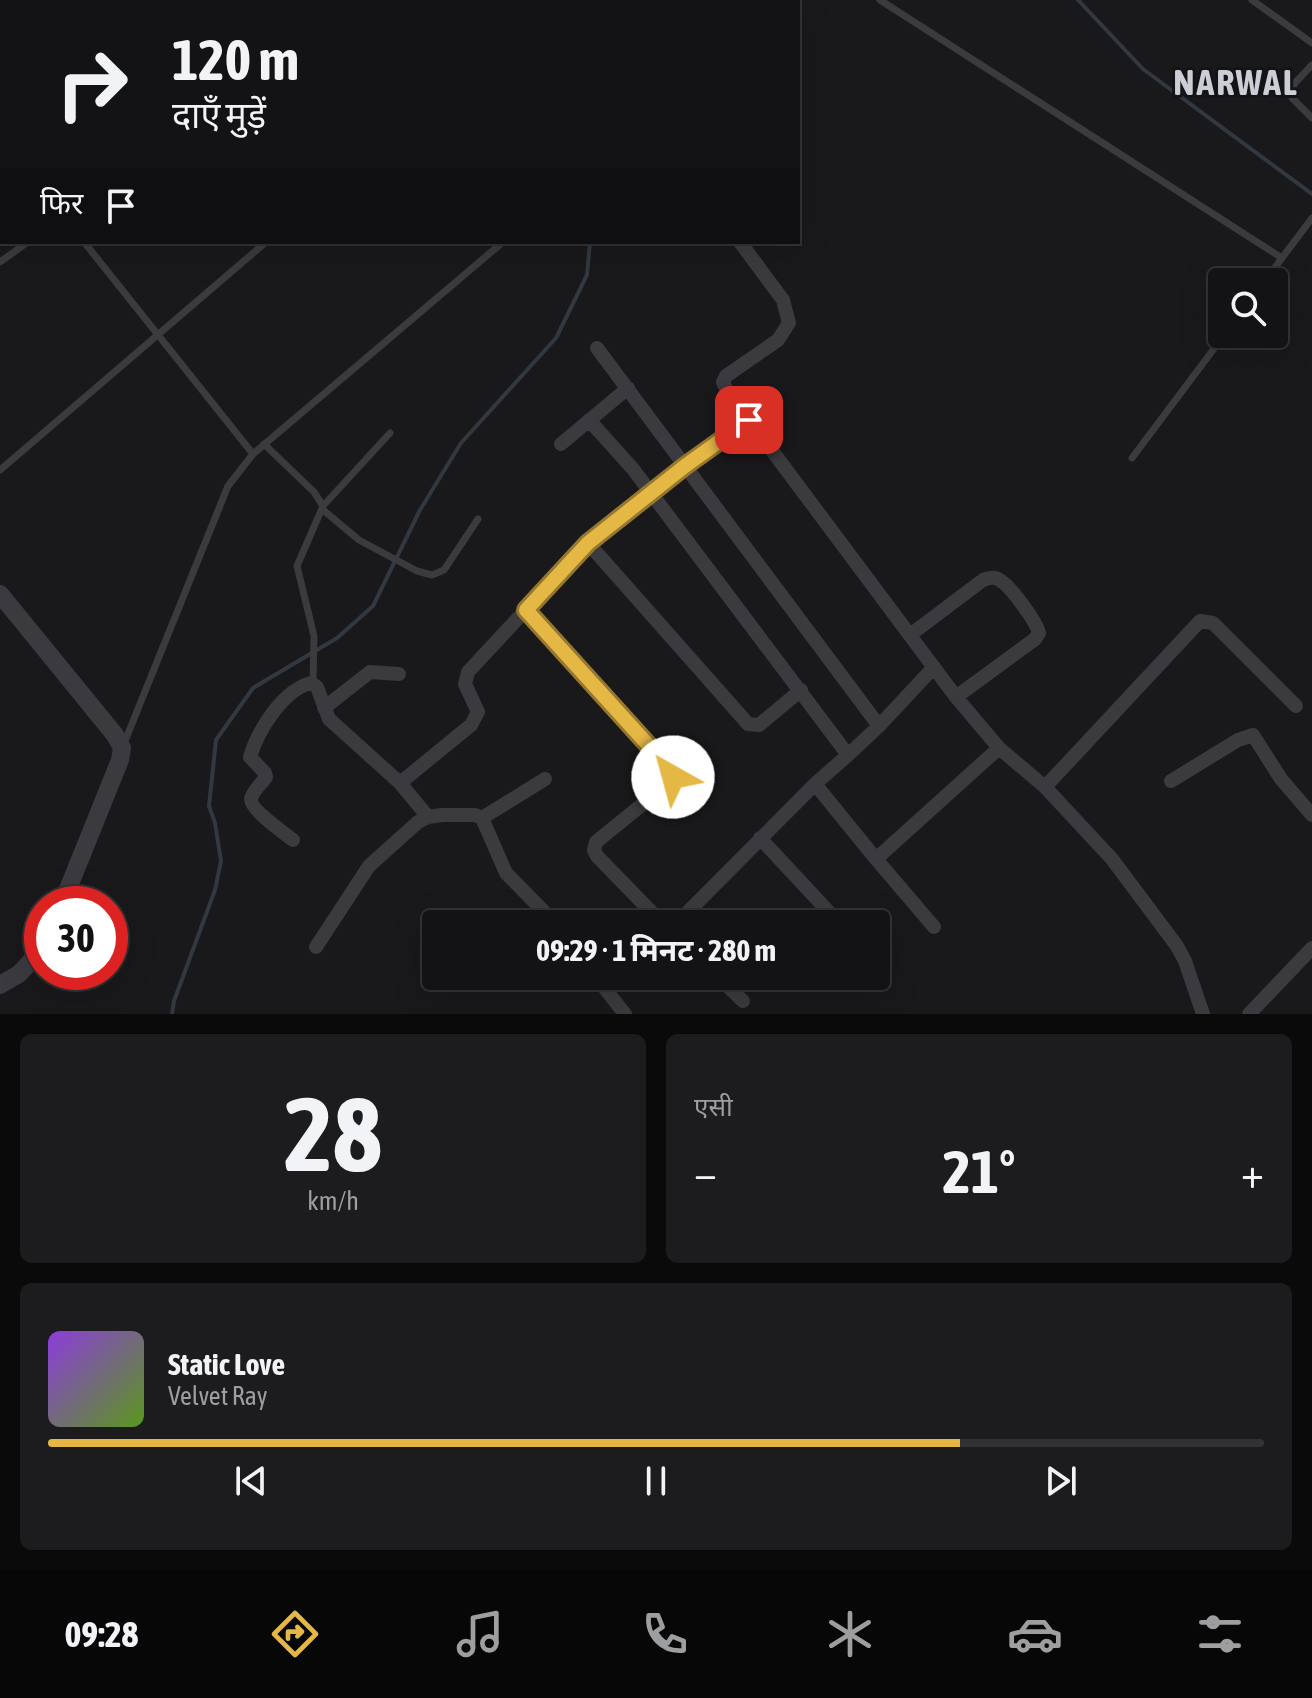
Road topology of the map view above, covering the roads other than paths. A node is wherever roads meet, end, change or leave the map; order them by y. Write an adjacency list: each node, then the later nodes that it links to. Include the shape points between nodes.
1 (880, 0): 12 (lane)
2 (1252, 0): 3 (lane)
3 (1312, 43)
4 (1312, 65): 5 (lane, via 1294,84 1292,98)
5 (1312, 118)
6 (1312, 218): 12 (lane)
7 (25, 244): 13 (lane)
8 (86, 244): 15 (lane)
9 (264, 244): 15 (lane)
10 (501, 244): 22 (lane)
11 (741, 244): 20 (street, via 783,300 789,323 778,340 723,382)
12 (1282, 258): 14 (lane)
13 (0, 262)
14 (1274, 268)
15 (156, 335): 24 (lane); 27 (lane)
16 (597, 348): 18 (street)
17 (1214, 348): 25 (lane)
18 (628, 388): 19 (street); 26 (street)
19 (589, 420): 23 (street); 28 (street)
20 (749, 420): 26 (street); 34 (street)
21 (390, 433): 29 (lane)
22 (264, 444): 24 (lane); 29 (lane, via 314,492)
23 (561, 444)
24 (253, 454): 43 (lane, via 220,500)
25 (1132, 458)
26 (685, 466): 28 (street); 42 (street)
27 (0, 470)
28 (651, 493): 31 (street); 38 (street)
29 (322, 507): 30 (lane, via 359,540 432,575 444,570); 37 (lane, via 297,566 314,642)
30 (478, 519)
31 (588, 543): 33 (street); 38 (street, via 748,724 759,725)
32 (0, 594): 43 (street)
33 (526, 610): 48 (street, via 465,678 477,717); 59 (street, via 671,772 670,782 596,842 594,850)
34 (910, 635): 35 (street); 39 (street, via 989,578 1003,582 1033,620 1039,633 1035,639)
35 (934, 667): 39 (street); 42 (street)
36 (399, 674): 41 (street, via 370,672)
37 (313, 683): 41 (street); 55 (street, via 290,694 250,757 266,777 251,798 253,806)
38 (801, 690): 45 (street)
39 (956, 697): 44 (street)
40 (1296, 706): 50 (street, via 1213,623 1200,621)
41 (324, 708): 48 (street, via 335,725)
42 (879, 726): 45 (street)
43 (122, 748): 57 (street)
44 (999, 748): 50 (street); 56 (street)
45 (848, 755): 49 (street)
46 (545, 779): 53 (street)
47 (1171, 781): 51 (street, via 1253,735)
48 (400, 783): 52 (street)
49 (815, 784): 54 (street); 56 (street)
50 (1045, 787): 71 (street, via 1112,859 1171,939 1185,961)
51 (1312, 815)
52 (428, 817): 53 (street); 63 (street, via 369,866)
53 (482, 818): 58 (street, via 499,864)
54 (760, 838): 60 (street); 61 (street)
55 (293, 840)
56 (876, 859): 62 (street)
57 (69, 886)
58 (542, 910)
59 (649, 910)
60 (690, 910)
61 (827, 910)
62 (934, 927)
63 (316, 947)
64 (1312, 948): 72 (street)
65 (24, 969): 66 (street)
66 (0, 985)
67 (606, 990): 70 (street)
68 (732, 990): 69 (street)
69 (743, 1001)
70 (625, 1014)
71 (1203, 1014)
72 (1249, 1014)

